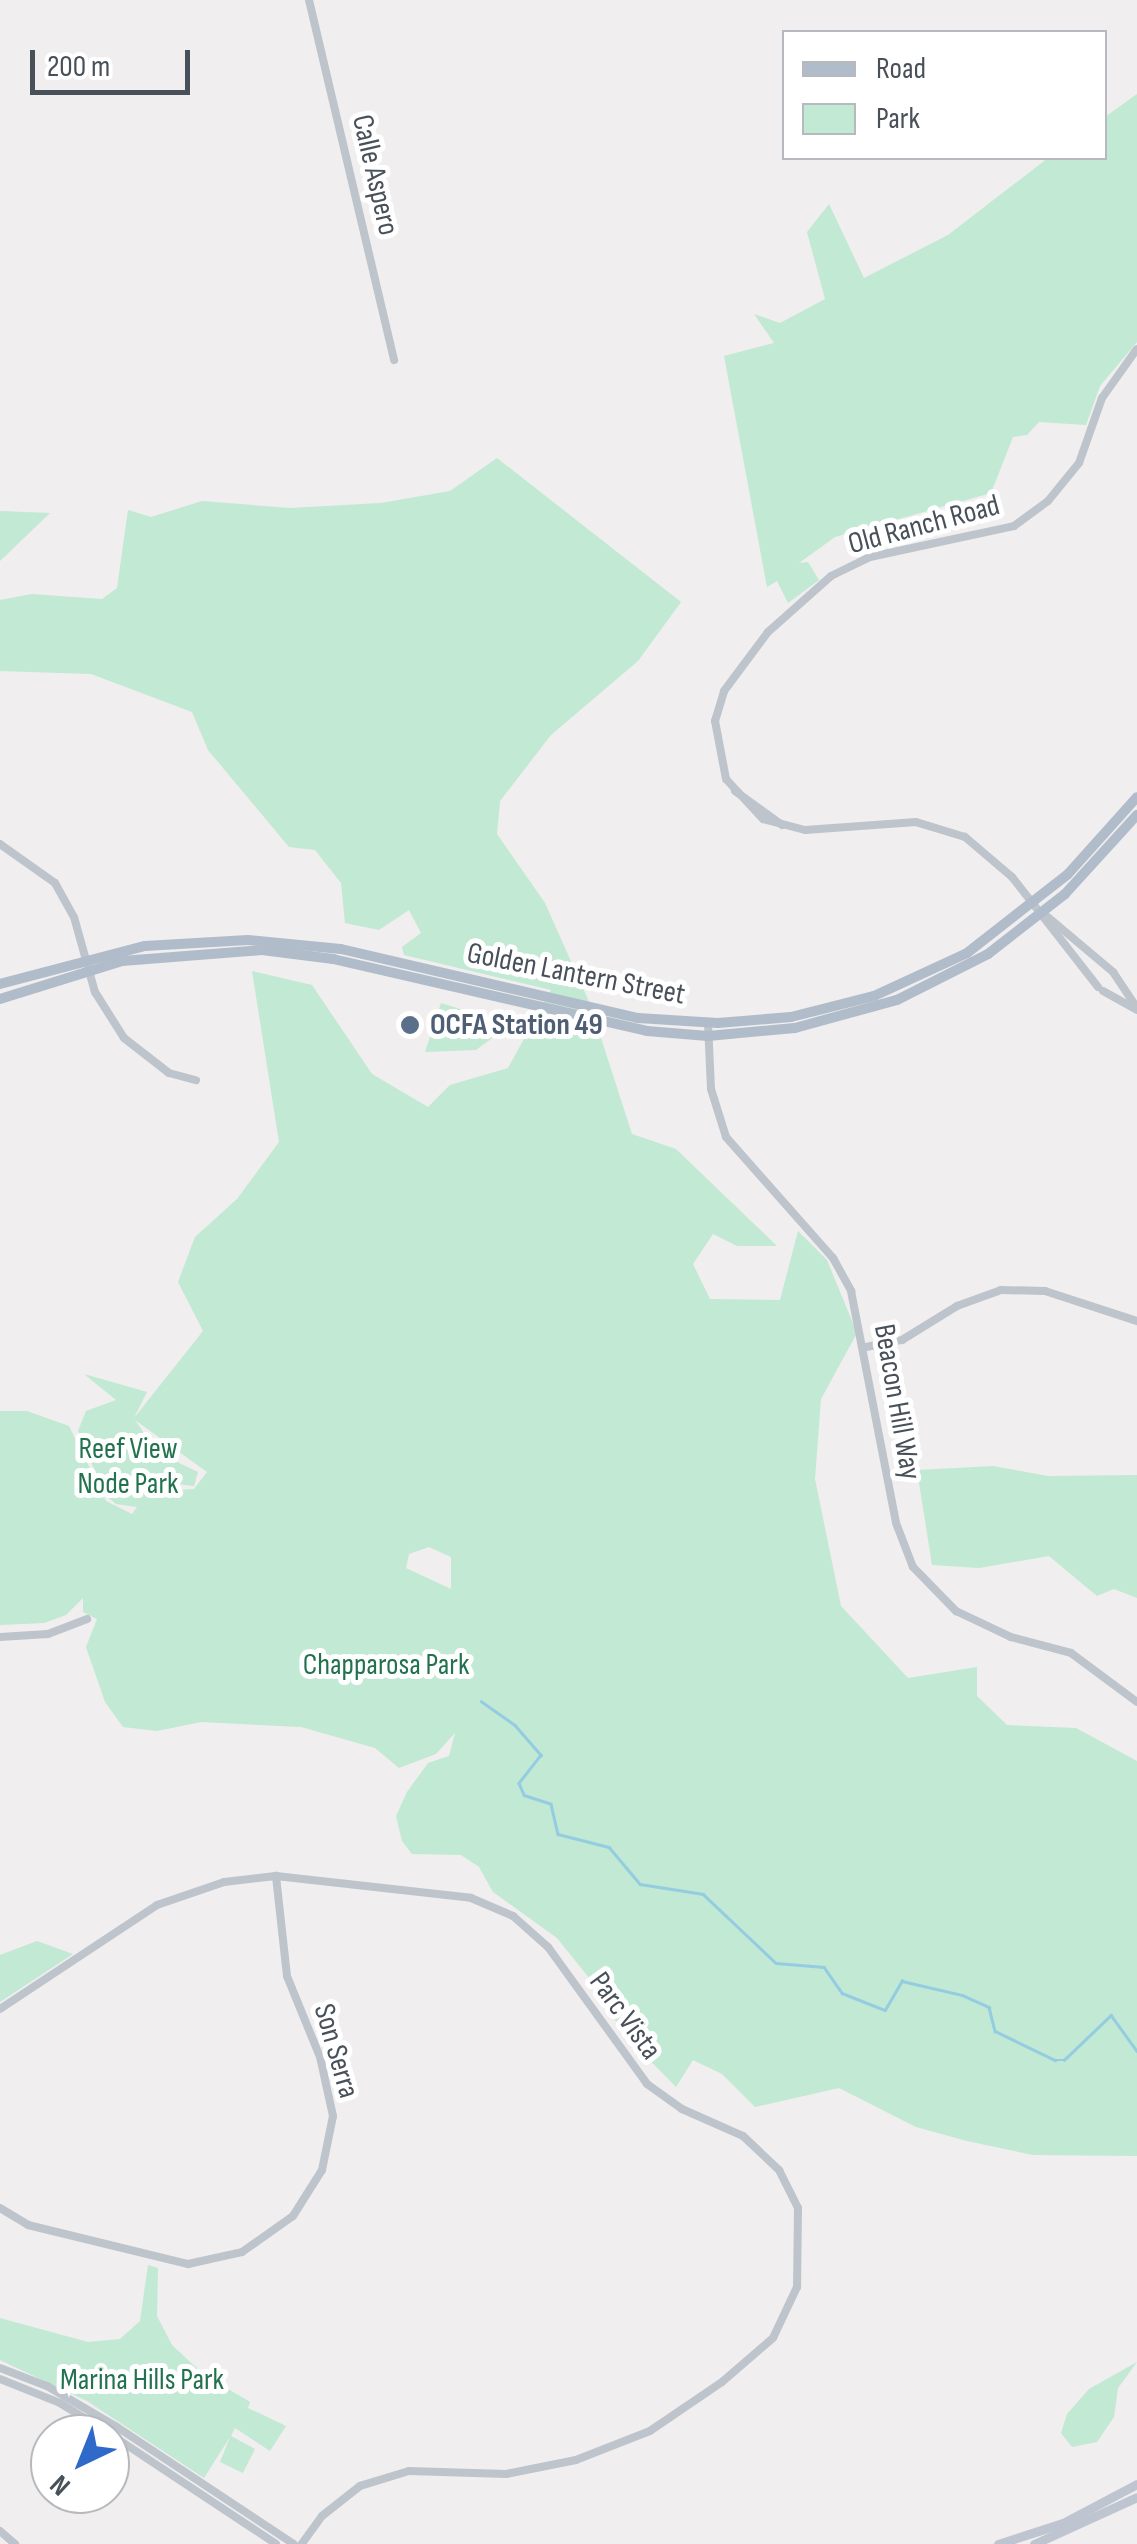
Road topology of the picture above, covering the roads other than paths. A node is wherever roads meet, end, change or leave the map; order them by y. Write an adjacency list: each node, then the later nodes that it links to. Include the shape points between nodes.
1 (309, 0): 3 (street, Calle Aspero)
2 (1137, 348): 7 (street, Old Ranch Road, via 1102,398 1079,463 1048,501 1014,526 851,565 768,632 718,707 714,742 735,791 782,824 805,830 897,822 936,826 984,849)
3 (394, 360)
4 (1137, 796): 7 (main road, Golden Lantern Street)
5 (1137, 815): 7 (main road, Golden Lantern Street)
6 (0, 844): 8 (street, via 54,883)
7 (1039, 909): 11 (street, via 1113,972); 11 (street, via 1100,988); 12 (main road, Golden Lantern Street, via 967,953 874,996 791,1017); 13 (main road, Golden Lantern Street, via 966,968 897,1000 812,1025)
8 (87, 963): 9 (main road, Golden Lantern Street); 10 (main road, Golden Lantern Street); 12 (main road, Golden Lantern Street, via 170,942 303,944 595,1010); 13 (main road, Golden Lantern Street, via 285,952 596,1022); 14 (street, via 101,1004 124,1038 169,1073)
9 (0, 984)
10 (0, 999)
11 (1137, 1009)
12 (708, 1022): 13 (street, Beacon Hill Way)
13 (708, 1036): 16 (street, Beacon Hill Way, via 711,1089 726,1137 833,1258 851,1291)
14 (196, 1080)
15 (1137, 1321): 16 (street, via 1045,1292 1001,1290 957,1306 902,1340)
16 (866, 1347): 19 (street, Beacon Hill Way, via 898,1533 924,1581 975,1622 1071,1653)
17 (87, 1619): 18 (street, via 48,1634)
18 (0, 1637)
19 (1137, 1702)
20 (276, 1876): 21 (street, Parc Vista, via 207,1886 157,1906); 22 (street, Son Serra, via 288,1976 320,2058 332,2116 322,2170 293,2216 242,2252 188,2264 28,2225); 33 (street, Parc Vista, via 471,1898 513,1916 548,1947 648,2084 743,2136 779,2170 798,2208 801,2256 790,2308 772,2338 650,2431 576,2460 506,2474 409,2471 360,2486 322,2516)
21 (0, 2009)
22 (0, 2208)
23 (0, 2368): 32 (street, via 117,2427)
24 (0, 2378): 25 (street)
25 (78, 2414)
26 (130, 2447): 31 (street)
27 (1137, 2484): 34 (main road, via 1063,2523)
28 (1137, 2497): 35 (main road)
29 (0, 2531): 30 (street)
30 (15, 2544)
31 (276, 2544)
32 (294, 2544)
33 (302, 2544)
34 (998, 2544)
35 (1034, 2544)

